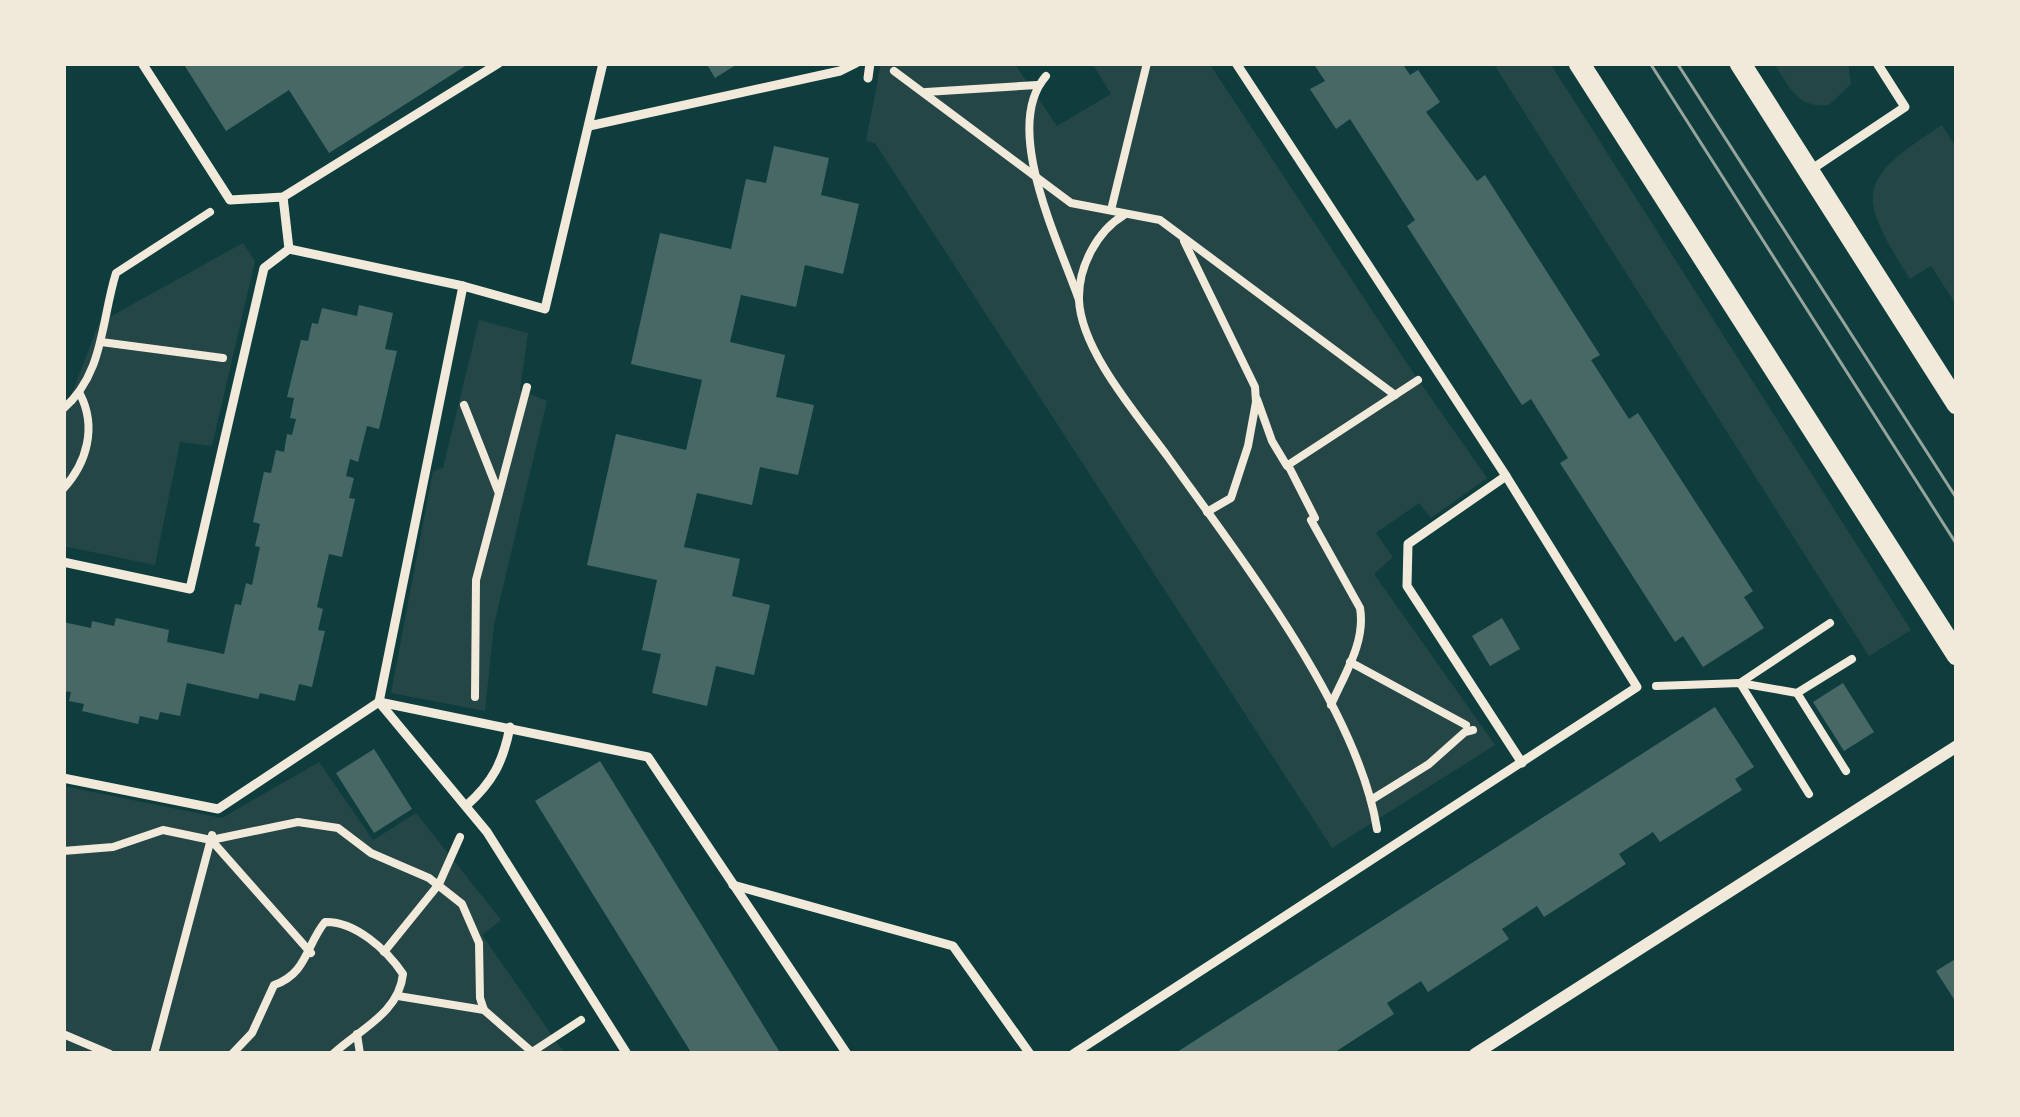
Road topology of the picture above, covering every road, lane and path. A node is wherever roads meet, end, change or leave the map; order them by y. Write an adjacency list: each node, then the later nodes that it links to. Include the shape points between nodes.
1 (142, 63): 20 (lane)
2 (499, 63): 19 (lane)
3 (603, 63): 16 (lane)
4 (856, 63): 16 (lane)
5 (870, 63): 13 (lane)
6 (883, 63): 15 (path)
7 (1147, 63): 21 (path)
8 (1236, 63): 39 (lane)
9 (1579, 63): 45 (street)
10 (1740, 63): 17 (street)
11 (1877, 63): 17 (lane, via 1906,107)
12 (1046, 76): 14 (path)
13 (868, 78)
14 (1039, 85): 15 (path); 18 (path, via 1027,136)
15 (920, 90): 18 (path)
16 (589, 126): 26 (lane, via 545,309)
17 (1809, 171): 36 (street)
18 (1038, 181): 21 (path, via 1072,202); 27 (path)
19 (283, 197): 20 (lane); 25 (lane)
20 (230, 200): 28 (path, via 116,273)
21 (1111, 209): 22 (path); 23 (path)
22 (1124, 214): 23 (path); 24 (path, via 1160,220)
23 (1109, 224): 27 (path, via 1086,267)
24 (1183, 238): 34 (path); 35 (path)
25 (289, 249): 26 (lane); 29 (lane, via 263,268)
26 (463, 286): 30 (lane)
27 (1079, 302): 42 (path, via 1122,393)
28 (101, 342): 29 (path); 33 (path)
29 (242, 361): 43 (lane, via 190,589)
30 (447, 364): 41 (path); 51 (lane)
31 (1420, 379): 35 (path)
32 (527, 387): 41 (path)
33 (80, 394): 37 (path); 40 (path, via 87,447)
34 (1256, 394): 38 (path); 42 (path, via 1231,498)
35 (1395, 395): 38 (path)
36 (1957, 404)
37 (63, 409)
38 (1288, 465): 47 (path, via 1360,608)
39 (1506, 476): 49 (lane); 56 (lane, via 1408,544 1407,586)
40 (63, 489)
41 (499, 493): 53 (path, via 474,600)
42 (1208, 512): 52 (path)
43 (63, 562)
44 (1830, 623): 48 (path)
45 (1957, 655)
46 (1852, 659): 50 (path)
47 (1350, 662): 52 (path); 60 (path, via 1475,730)
48 (1740, 683): 49 (path); 50 (path); 59 (path)
49 (1637, 687): 56 (lane)
50 (1797, 693): 57 (path)
51 (379, 702): 53 (lane); 61 (lane); 62 (lane)
52 (1330, 706): 60 (path)
53 (476, 720): 54 (lane)
54 (510, 727): 61 (lane, via 488,786); 67 (lane, via 648,757)
55 (1957, 746): 85 (street)
56 (1522, 763): 84 (lane)
57 (1846, 771)
58 (63, 778): 62 (lane)
59 (1809, 794)
60 (1371, 800): 64 (path)
61 (466, 806): 66 (path, via 458,848); 72 (lane)
62 (218, 809): 63 (path)
63 (211, 840): 65 (path, via 163,830 113,847); 66 (path, via 312,821); 69 (path); 77 (path)
64 (1379, 841)
65 (63, 851)
66 (439, 884): 68 (path); 71 (path, via 473,926)
67 (734, 885): 82 (lane); 83 (lane, via 953,946)
68 (384, 952): 69 (path, via 338,921 325,922); 70 (path, via 403,974)
69 (311, 953): 78 (path, via 274,985 252,1033)
70 (398, 996): 71 (path); 74 (path)
71 (484, 1010): 75 (path)
72 (598, 1010): 75 (path); 81 (lane)
73 (63, 1034): 76 (path)
74 (357, 1034): 79 (path); 80 (path)
75 (531, 1053)
76 (110, 1054)
77 (154, 1054)
78 (232, 1054)
79 (333, 1054)
80 (359, 1054)
81 (627, 1054)
82 (847, 1054)
83 (1030, 1054)
84 (1073, 1054)
85 (1475, 1054)

